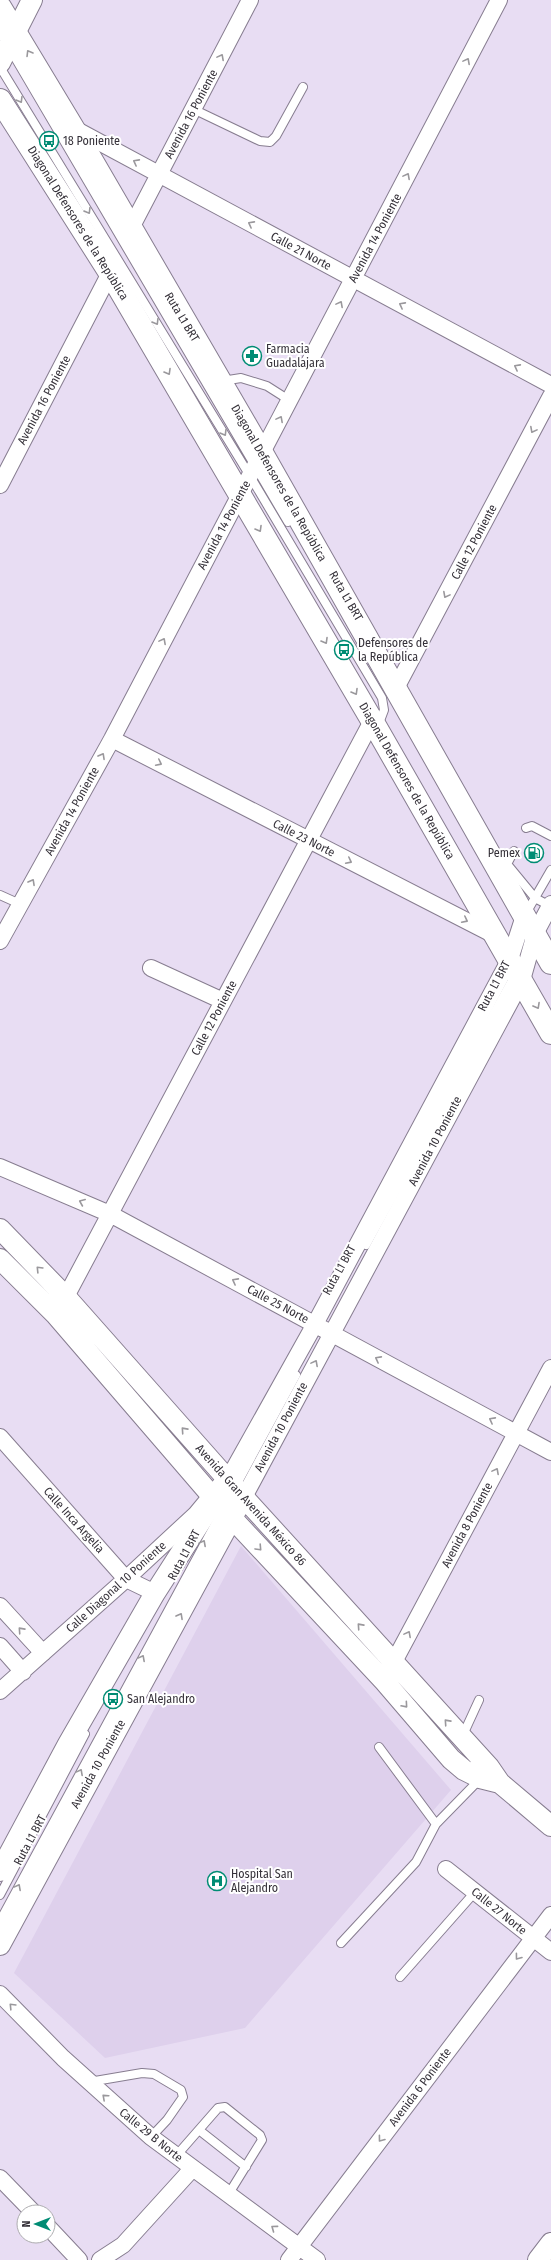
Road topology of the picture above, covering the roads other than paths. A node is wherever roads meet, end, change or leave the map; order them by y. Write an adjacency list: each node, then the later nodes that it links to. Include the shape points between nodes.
1 (32, 0): 5 (street)
2 (250, 0): 9 (street, Avenida 16 Poniente, one-way to 2)
3 (499, 0): 14 (street, Avenida 14 Poniente, one-way to 3)
4 (3, 9): 5 (main road, Diagonal Defensores de la República)
5 (6, 43): 10 (main road, Diagonal Defensores de la República, one-way to 5); 19 (lane, Ruta L1 BRT)
6 (0, 67): 19 (lane, Ruta L1 BRT, one-way to 19)
7 (303, 87): 9 (lane, via 276,136 270,142 260,141)
8 (0, 100): 13 (main road, Diagonal Defensores de la República)
9 (193, 109): 11 (street, Avenida 16 Poniente)
10 (73, 128): 11 (street, Calle 21 Norte, one-way to 10); 12 (main road, Diagonal Defensores de la República)
11 (159, 174): 12 (street, Avenida 16 Poniente); 14 (street, Calle 21 Norte, one-way to 11)
12 (131, 228): 15 (main road, Diagonal Defensores de la República)
13 (110, 273): 20 (street, Avenida 16 Poniente); 21 (main road, Diagonal Defensores de la República, one-way to 21)
14 (353, 279): 16 (street, Calle 21 Norte, one-way to 14); 18 (street, Avenida 14 Poniente, one-way to 14)
15 (220, 382): 18 (lane, via 241,378 267,386); 19 (main road, Diagonal Defensores de la República)
16 (551, 385)
17 (551, 396): 24 (street, Calle 12 Poniente, one-way to 24)
18 (289, 400): 19 (street, Avenida 14 Poniente, one-way to 18)
19 (256, 465): 21 (street, Avenida 14 Poniente); 22 (lane, Ruta L1 BRT); 24 (main road, Diagonal Defensores de la República); 25 (lane, Ruta L1 BRT, via 382,698 383,713)
20 (0, 485)
21 (240, 495): 25 (main road, Diagonal Defensores de la República, one-way to 25); 26 (street, Avenida 14 Poniente, one-way to 21)
22 (291, 526)
23 (326, 587): 36 (lane, Ruta L1 BRT)
24 (396, 688): 31 (main road, Diagonal Defensores de la República)
25 (374, 725): 29 (street, Calle 12 Poniente); 37 (main road, Diagonal Defensores de la República)
26 (112, 739): 29 (street, Calle 23 Norte, one-way to 29); 34 (street, Avenida 14 Poniente, one-way to 26)
27 (526, 828): 28 (lane, via 532,826)
28 (551, 836)
29 (312, 842): 37 (street, Calle 23 Norte, one-way to 37); 42 (street, Calle 12 Poniente); 45 (lane)
30 (514, 851): 31 (lane)
31 (504, 869): 36 (main road, Diagonal Defensores de la República)
32 (551, 870): 36 (lane)
33 (0, 895): 34 (lane)
34 (20, 904): 38 (street, Avenida 14 Poniente)
35 (550, 905): 36 (street, Avenida 10 Poniente); 36 (lane)
36 (529, 918): 39 (main road, Diagonal Defensores de la República); 41 (street, Avenida 10 Poniente); 41 (street, Avenida 10 Poniente)
37 (497, 937): 41 (main road, Diagonal Defensores de la República)
38 (0, 941)
39 (551, 963)
40 (151, 968): 42 (street)
41 (516, 970): 43 (main road, Diagonal Defensores de la República, one-way to 43); 49 (street, Avenida 10 Poniente); 49 (street, Avenida 10 Poniente)
42 (223, 1001): 45 (street, Calle 12 Poniente)
43 (551, 1032)
44 (0, 1167): 45 (street, Calle 25 Norte, one-way to 44)
45 (113, 1216): 48 (street, Calle 12 Poniente); 49 (street, Calle 25 Norte, one-way to 45)
46 (0, 1229): 48 (street, Avenida Gran Avenida México 86, one-way to 46)
47 (0, 1259): 48 (street, Avenida Gran Avenida México 86)
48 (69, 1312): 54 (street, Avenida Gran Avenida México 86)
49 (322, 1328): 51 (street, Calle 25 Norte, one-way to 49); 54 (street, Avenida 10 Poniente, one-way to 49); 54 (street, Avenida 10 Poniente, via 240,1460)
50 (551, 1368): 51 (street, Avenida 8 Poniente)
51 (516, 1433): 53 (street, Calle 25 Norte); 60 (street, Avenida 8 Poniente, one-way to 51)
52 (0, 1437): 55 (street, Calle Inca Argelia)
53 (551, 1452)
54 (224, 1496): 55 (street, Calle Diagonal 10 Poniente, via 196,1514); 56 (street, Avenida 10 Poniente); 60 (street, Avenida Gran Avenida México 86, one-way to 54); 62 (street, Avenida Gran Avenida México 86, one-way to 62); 73 (lane, Ruta L1 BRT, via 118,1671); 75 (lane, Ruta L1 BRT, one-way to 54); 78 (street, Avenida 10 Poniente, one-way to 54)
55 (126, 1579): 56 (street, Calle Inca Argelia); 59 (street, Calle Diagonal 10 Poniente)
56 (154, 1593): 71 (street, Avenida 10 Poniente, via 68,1744)
57 (0, 1606): 59 (street, one-way to 57)
58 (0, 1646): 61 (street)
59 (43, 1653): 61 (street, Calle Diagonal 10 Poniente)
60 (393, 1662): 62 (street, Avenida 8 Poniente); 65 (street, Avenida Gran Avenida México 86, one-way to 60)
61 (23, 1672): 63 (street, Calle Diagonal 10 Poniente)
62 (384, 1682): 67 (street, Avenida Gran Avenida México 86, one-way to 67, via 451,1759 464,1770)
63 (0, 1691)
64 (479, 1700): 65 (lane)
65 (462, 1738): 67 (street, Avenida Gran Avenida México 86)
66 (379, 1747): 69 (lane)
67 (490, 1776): 68 (street, Avenida Gran Avenida México 86); 69 (lane)
68 (549, 1820)
69 (436, 1824): 77 (lane, via 416,1862)
70 (446, 1869): 72 (street, Calle 27 Norte)
71 (0, 1871)
72 (475, 1892): 76 (street, Calle 27 Norte); 80 (lane)
73 (0, 1895)
74 (551, 1915): 76 (street, Avenida 6 Poniente)
75 (0, 1921)
76 (533, 1938): 79 (street, Calle 27 Norte); 93 (street, Avenida 6 Poniente, one-way to 93)
77 (341, 1943)
78 (0, 1945)
79 (551, 1952)
80 (400, 1977)
81 (0, 1994): 82 (street, Calle 29 B Norte, one-way to 81)
82 (88, 2082): 84 (street, Calle 29 B Norte, one-way to 82); 84 (lane, via 142,2073 154,2074 181,2090 183,2097)
83 (199, 2130): 85 (lane); 86 (lane); 86 (lane, via 218,2108 225,2107 260,2135 262,2140)
84 (151, 2137): 85 (street, Calle 29 B Norte)
85 (176, 2156): 87 (street, Calle 29 B Norte)
86 (246, 2167): 89 (lane)
87 (192, 2169): 89 (street, Calle 29 B Norte); 95 (street, via 123,2245)
88 (0, 2178): 90 (street)
89 (228, 2195): 93 (street, Calle 29 B Norte, one-way to 89)
90 (25, 2204)
91 (56, 2236): 94 (street)
92 (551, 2243): 98 (street)
93 (299, 2246): 96 (street, Avenida 6 Poniente); 97 (street, Calle 29 B Norte)
94 (79, 2260)
95 (100, 2260)
96 (289, 2260)
97 (317, 2260)
98 (538, 2260)

